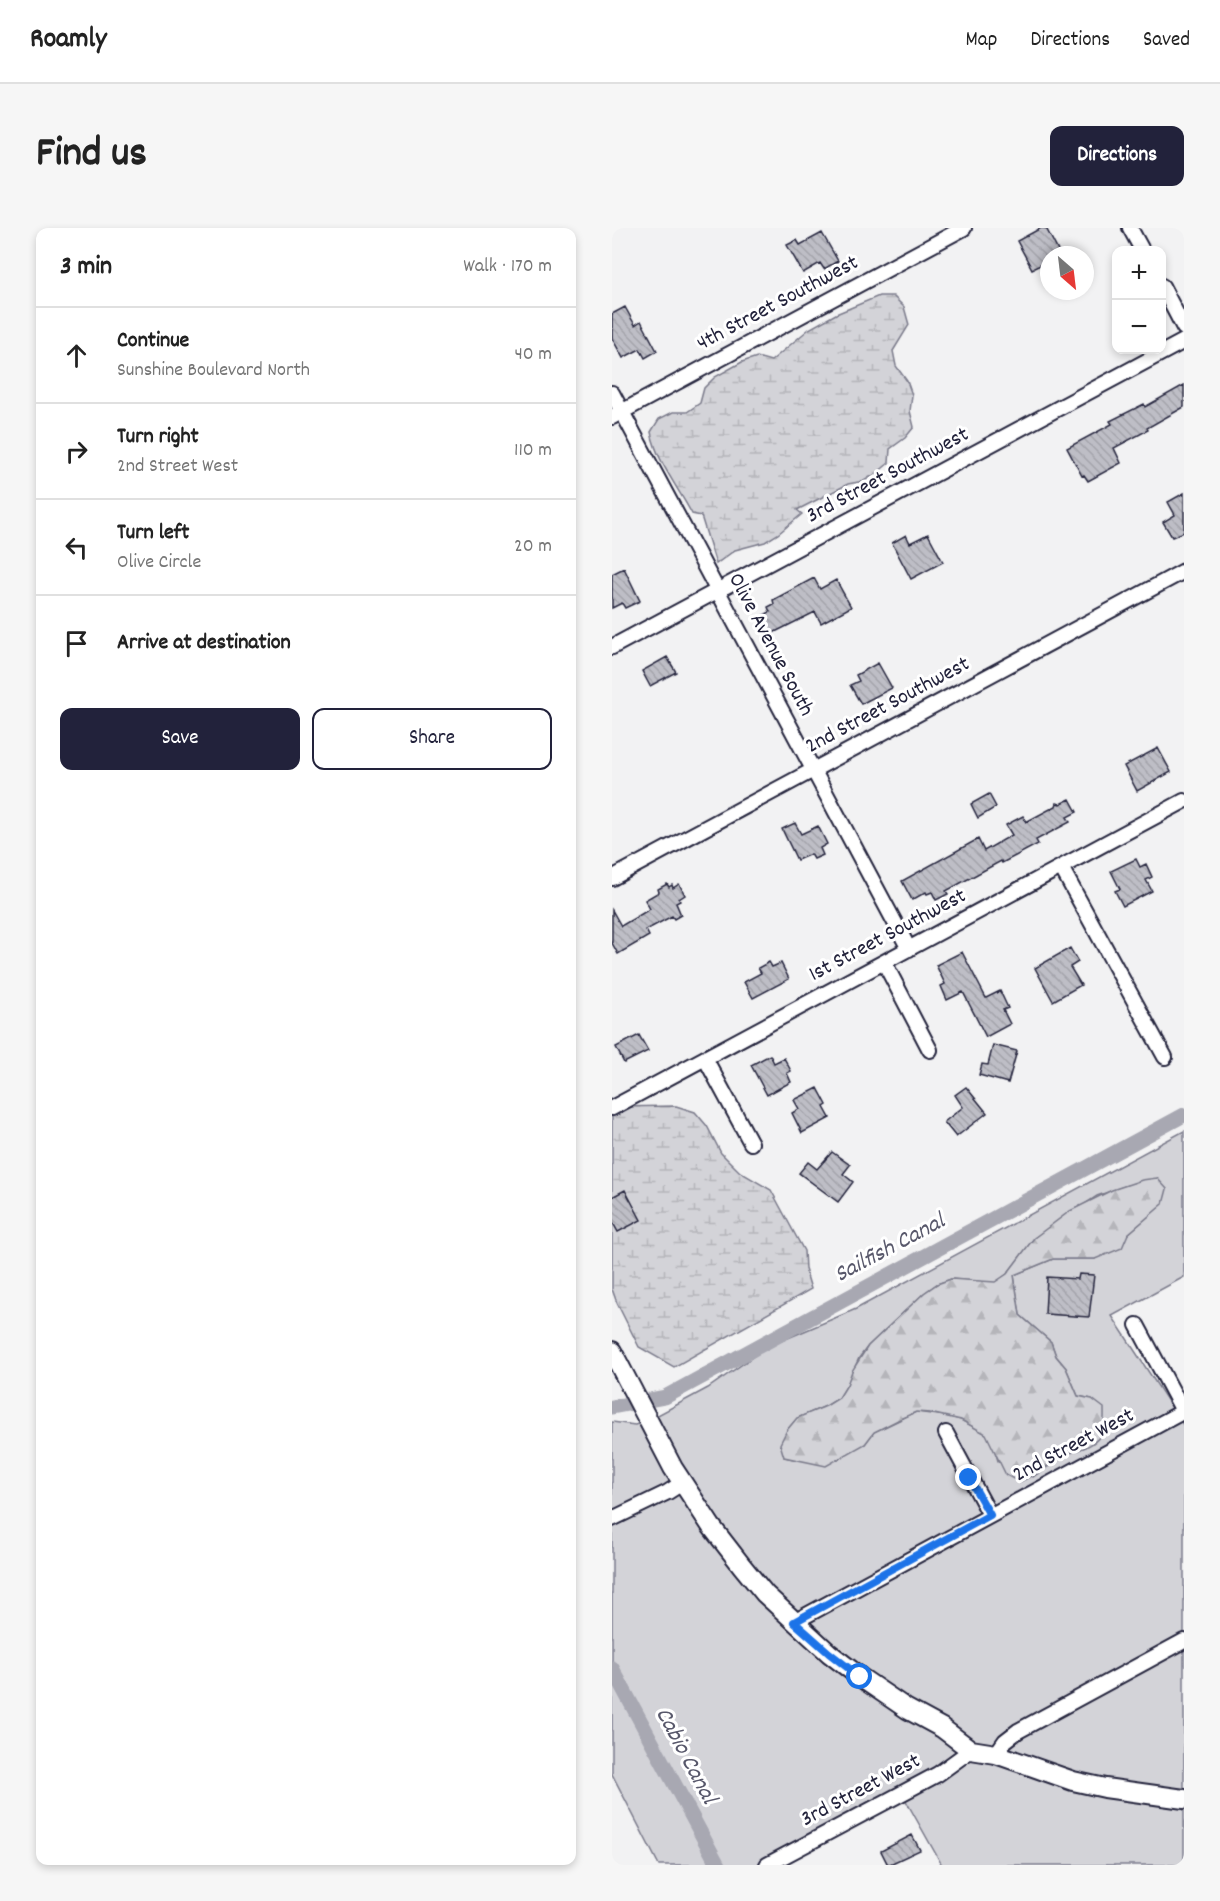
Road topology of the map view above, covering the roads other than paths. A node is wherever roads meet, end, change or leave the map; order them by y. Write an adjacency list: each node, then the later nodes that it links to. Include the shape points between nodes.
1 (964, 228): 8 (street, 4th Street Southwest)
2 (1130, 228): 3 (street)
3 (1140, 246)
4 (1166, 295): 5 (street)
5 (1184, 328)
6 (1184, 341): 10 (street, 3rd Street Southwest)
7 (612, 393): 8 (street, Olive Avenue South)
8 (617, 414): 10 (street, Olive Avenue South)
9 (1184, 571): 12 (street, 2nd Street Southwest)
10 (717, 591): 11 (street, 3rd Street Southwest); 12 (street, Olive Avenue South)
11 (612, 647)
12 (813, 770): 15 (street, 2nd Street Southwest); 16 (street, Olive Avenue South)
13 (1184, 801): 14 (street, 1st Street Southwest)
14 (1061, 867): 16 (street, 1st Street Southwest); 19 (street)
15 (612, 878)
16 (909, 949): 17 (street, 1st Street Southwest)
17 (884, 963): 18 (street); 20 (street, 1st Street Southwest)
18 (930, 1050)
19 (1165, 1057)
20 (705, 1058): 21 (street, 1st Street Southwest); 22 (street)
21 (612, 1108)
22 (751, 1143)
23 (1137, 1325): 25 (street)
24 (612, 1351): 27 (street)
25 (1184, 1411): 28 (street, 2nd Street West)
26 (946, 1433): 28 (street)
27 (682, 1483): 29 (street); 30 (street, via 742,1566)
28 (990, 1515): 30 (street, 2nd Street West)
29 (612, 1519)
30 (794, 1622): 32 (street, via 860,1677)
31 (1184, 1641): 33 (street, via 1018,1731)
32 (971, 1750): 33 (street); 35 (street, 3rd Street West, via 938,1774)
33 (996, 1754): 34 (street, via 1073,1781)
34 (1184, 1799)
35 (767, 1865)

